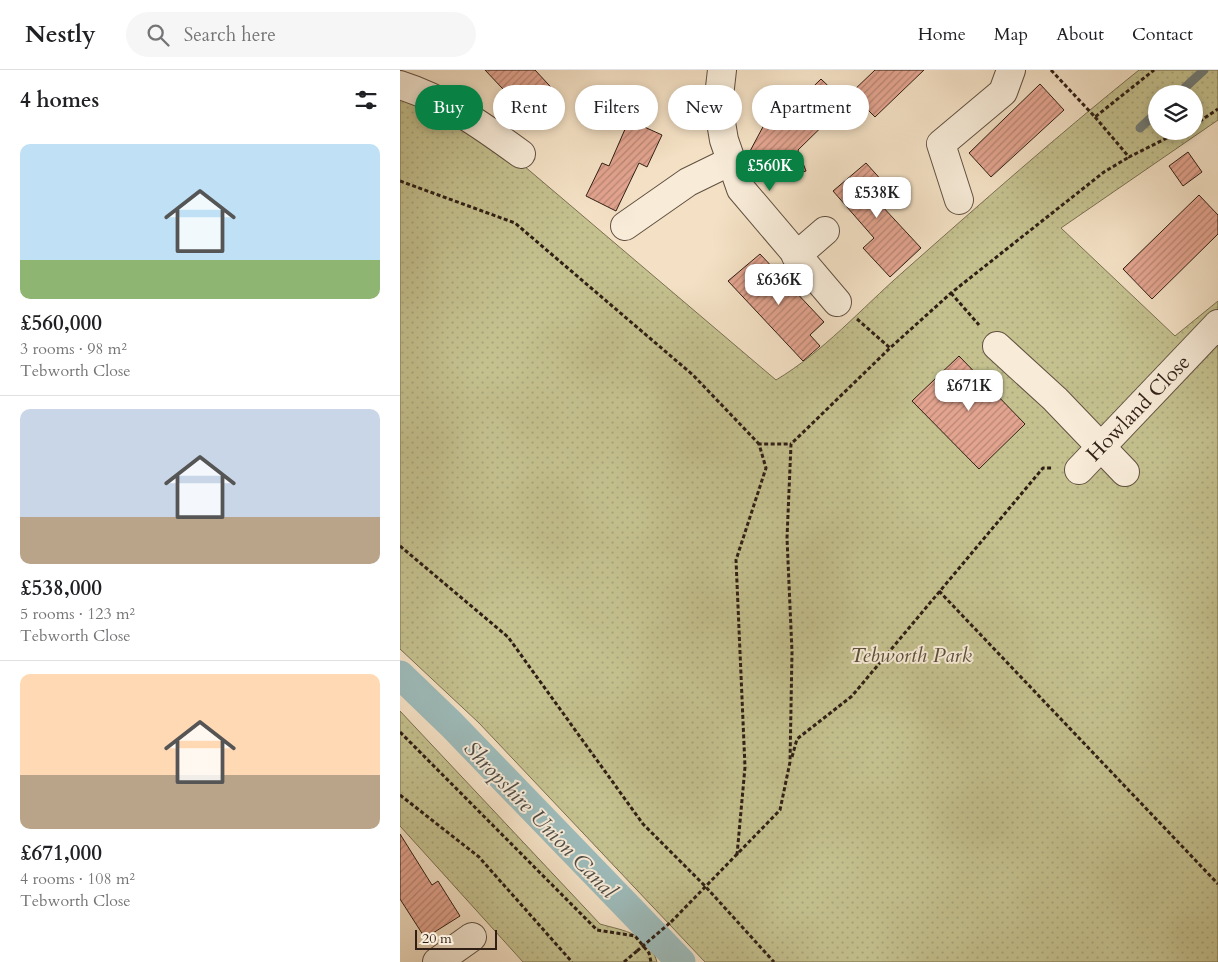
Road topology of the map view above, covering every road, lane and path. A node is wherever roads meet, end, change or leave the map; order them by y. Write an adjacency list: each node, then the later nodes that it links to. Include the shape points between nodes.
1 (722, 70): 12 (street, via 718,105)
2 (1011, 70): 14 (street, via 1003,92 940,144)
3 (1051, 70): 7 (path)
4 (1154, 70): 7 (path)
5 (400, 85): 10 (street, via 441,102)
6 (1218, 109): 8 (path)
7 (1095, 117): 11 (path)
8 (1203, 118)
9 (1164, 140): 11 (path)
10 (521, 154)
11 (1129, 157): 18 (path, via 1104,172)
12 (731, 161): 15 (street, via 688,182); 17 (street, via 741,189)
13 (400, 181): 23 (path, via 515,223 693,375)
14 (959, 200)
15 (626, 226)
16 (825, 231): 17 (street)
17 (796, 256): 19 (street)
18 (952, 293): 21 (path); 22 (path)
19 (837, 302): 22 (path)
20 (1218, 324): 25 (street, Howland Close)
21 (997, 346): 25 (street)
22 (890, 348): 24 (path)
23 (759, 444): 24 (path); 33 (path, via 766,468 736,560 744,767)
24 (791, 444): 31 (path, via 788,538 792,652)
25 (1101, 447): 26 (street, Howland Close); 27 (street)
26 (1079, 470): 29 (path, via 1043,468)
27 (1125, 472)
28 (400, 546): 35 (path, via 508,637 643,824)
29 (939, 591): 31 (path, via 852,696 797,739); 34 (path)
30 (400, 732): 40 (path, via 597,930 635,936 649,953)
31 (790, 762): 33 (path, via 780,810)
32 (400, 795): 38 (path, via 479,857)
33 (737, 855): 35 (path)
34 (1218, 884)
35 (705, 886): 39 (path, bridge, via 671,922); 41 (path)
36 (472, 937): 37 (street)
37 (437, 962)
38 (572, 962)
39 (624, 962)
40 (651, 962)
41 (774, 962)

